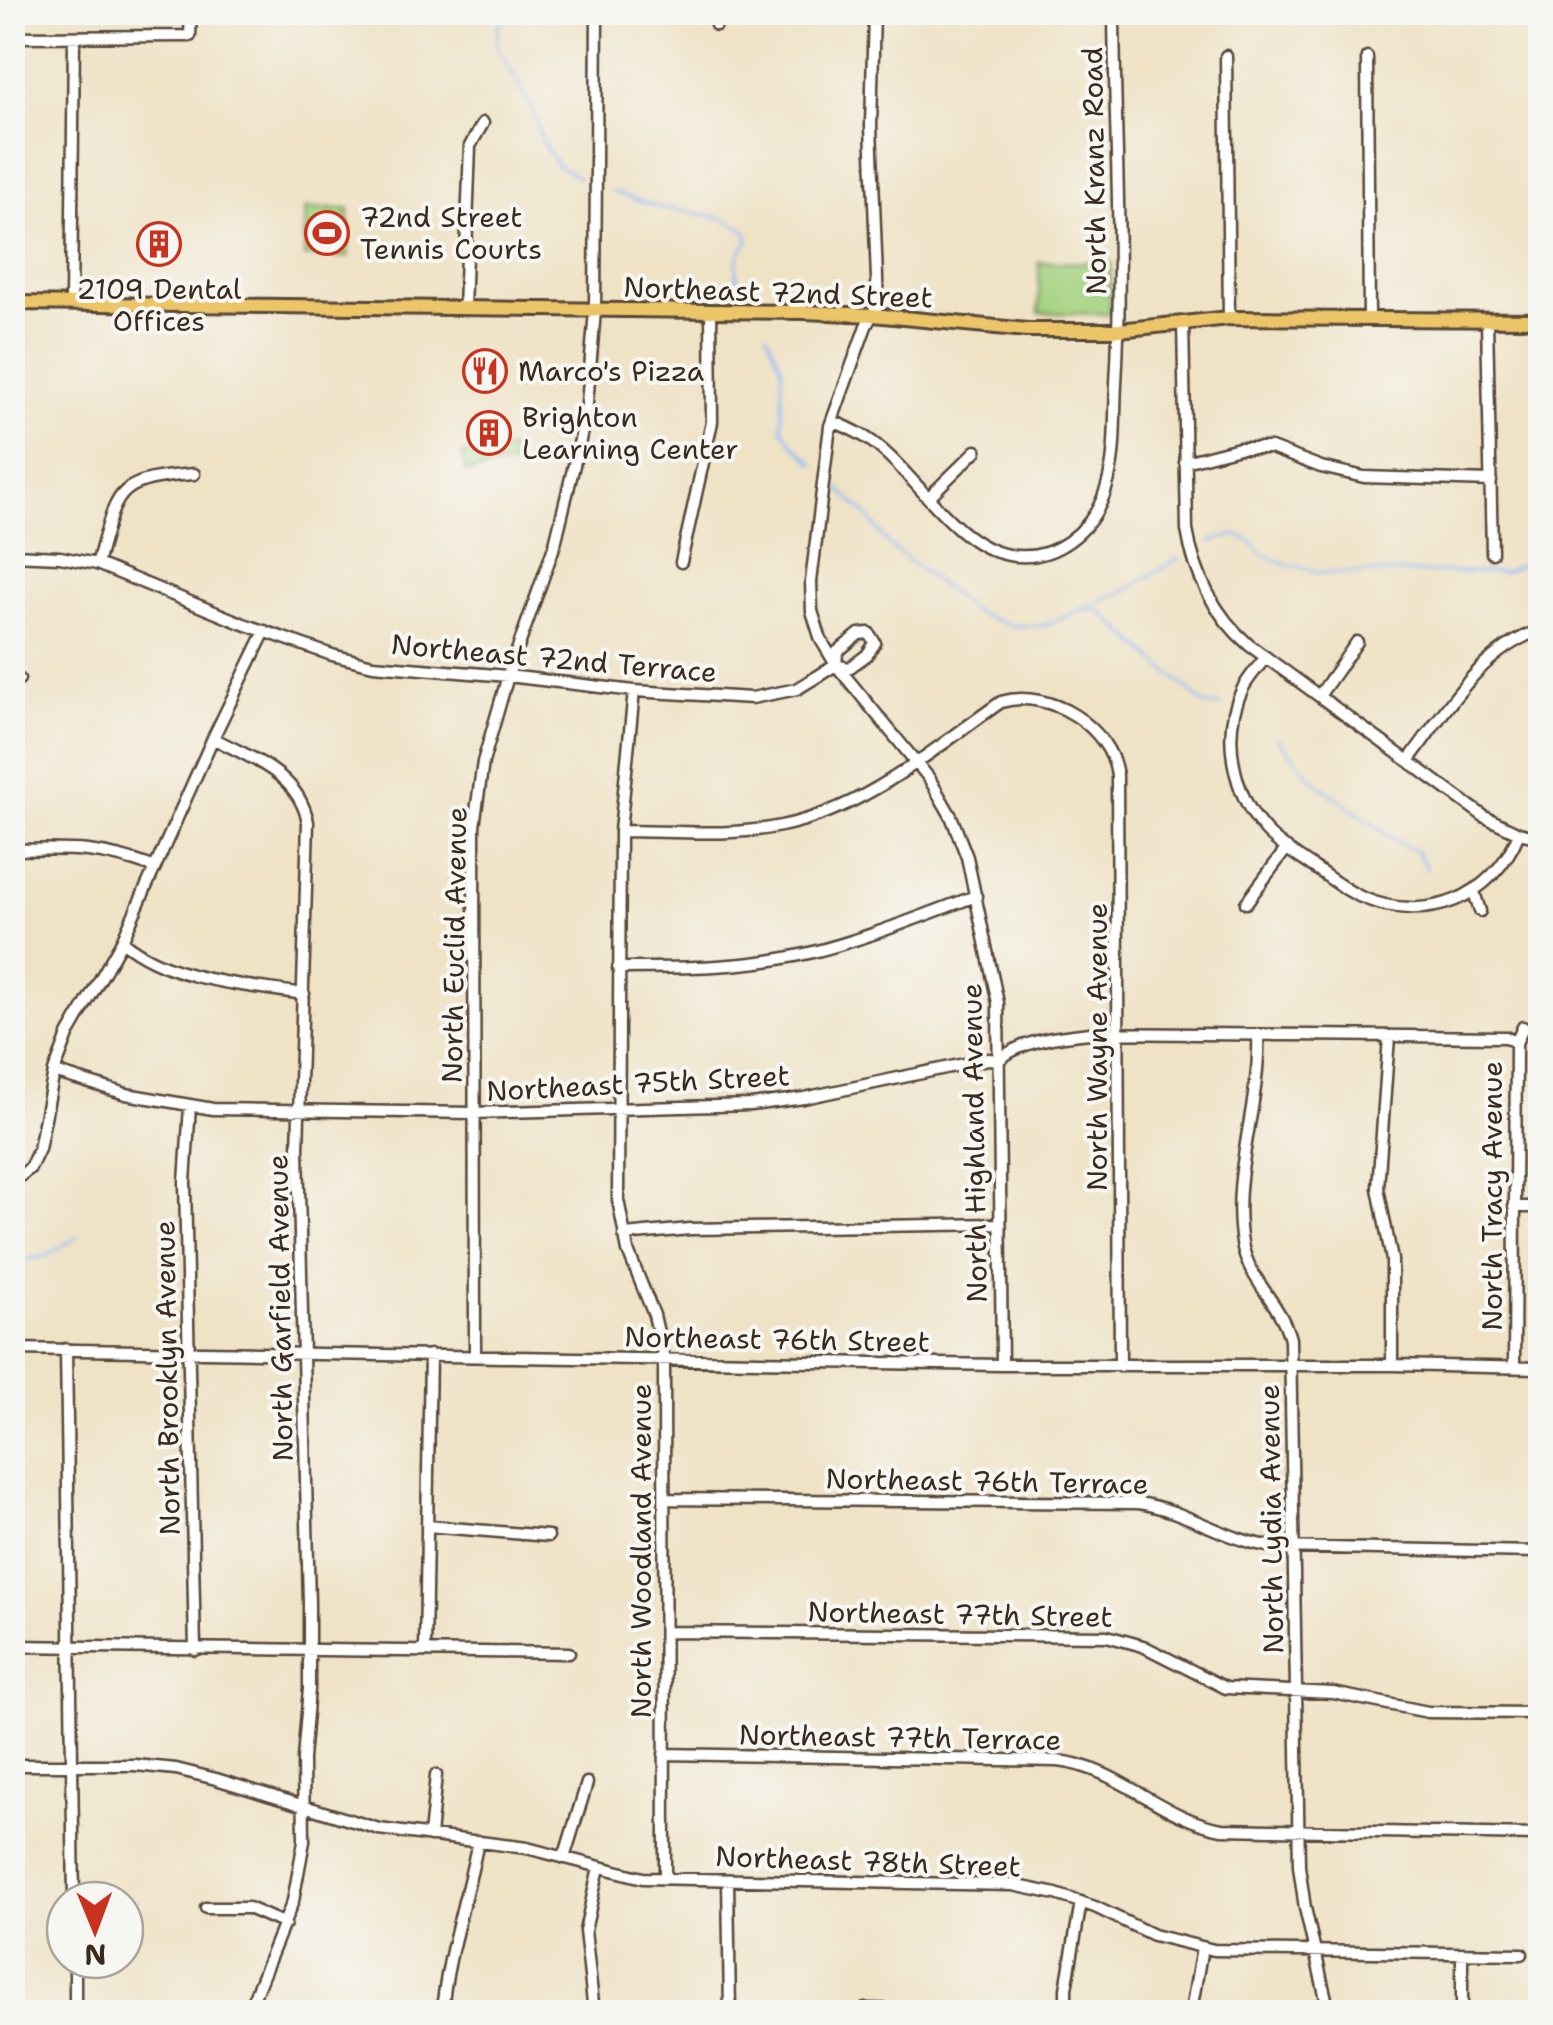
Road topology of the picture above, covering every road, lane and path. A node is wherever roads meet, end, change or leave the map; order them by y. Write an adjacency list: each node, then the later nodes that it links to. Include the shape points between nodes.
1 (191, 12): 8 (street, via 190,36)
2 (598, 12): 15 (street)
3 (716, 12): 6 (street)
4 (874, 12): 17 (street, North Highland Avenue)
5 (1114, 12): 23 (street, North Kranz Road)
6 (716, 25)
7 (12, 38): 8 (street)
8 (74, 38): 13 (street)
9 (1226, 56): 18 (street)
10 (1367, 57): 19 (street)
11 (483, 123): 14 (street, via 470,146)
12 (12, 303): 13 (main road, Northeast 72nd Street)
13 (71, 304): 14 (main road, Northeast 72nd Street)
14 (464, 309): 15 (main road, Northeast 72nd Street)
15 (595, 311): 16 (main road, Northeast 72nd Street); 39 (street, North Euclid Avenue, via 586,416 573,473)
16 (712, 311): 17 (main road, Northeast 72nd Street); 32 (street, via 712,422)
17 (873, 315): 23 (main road, Northeast 72nd Street, via 1027,330); 24 (street, North Highland Avenue)
18 (1229, 318): 19 (main road, Northeast 72nd Street); 22 (main road, Northeast 72nd Street)
19 (1369, 320): 20 (main road, Northeast 72nd Street)
20 (1487, 320): 21 (main road, Northeast 72nd Street); 28 (street)
21 (1540, 320)
22 (1183, 322): 23 (main road, Northeast 72nd Street); 26 (street)
23 (1119, 330): 29 (street, North Kranz Road, via 1110,472 1101,502 1080,533 1045,554 1010,555 976,542)
24 (830, 426): 29 (street, North Kranz Road, via 837,423 874,442); 38 (street, North Highland Avenue, via 811,594 816,628)
25 (976, 451): 29 (street)
26 (1185, 462): 28 (street, via 1238,448 1270,448 1364,477); 37 (street, via 1187,530 1199,572 1229,626)
27 (194, 474): 33 (street, via 147,478 126,489 114,502)
28 (1491, 482): 30 (street)
29 (929, 497)
30 (1492, 553)
31 (12, 554): 33 (street, Northeast 72nd Terrace)
32 (680, 562)
33 (97, 564): 35 (street, Northeast 72nd Terrace)
34 (1540, 630): 43 (street, via 1481,666)
35 (265, 631): 39 (street, Northeast 72nd Terrace, via 373,665); 42 (street)
36 (1357, 642): 41 (street)
37 (1266, 656): 41 (street); 48 (street, via 1238,701 1236,775 1255,818)
38 (836, 664): 40 (street, Northeast 72nd Terrace, via 797,689 767,697); 44 (street, North Highland Avenue)
39 (508, 676): 40 (street, Northeast 72nd Terrace); 68 (street, North Euclid Avenue, via 483,762 474,826)
40 (634, 691): 45 (street, North Woodland Avenue)
41 (1319, 696): 43 (street)
42 (213, 738): 50 (street); 57 (street, North Garfield Avenue, via 284,776 305,809)
43 (1408, 760): 46 (street, via 1485,817)
44 (916, 761): 45 (street, via 861,798 799,822 724,832); 52 (street, North Highland Avenue, via 951,816); 59 (street, North Wayne Avenue, via 1012,699 1071,714 1097,732 1117,776)
45 (620, 831): 56 (street, North Woodland Avenue)
46 (1519, 833): 47 (street); 51 (street, via 1505,861)
47 (1540, 838)
48 (1286, 848): 51 (street, via 1351,892 1388,905 1432,906); 53 (street)
49 (12, 850): 50 (street, via 90,849)
50 (154, 867): 55 (street)
51 (1474, 892): 54 (street)
52 (976, 896): 56 (street, via 779,959); 63 (street, North Highland Avenue, via 998,1003)
53 (1246, 903)
54 (1480, 911)
55 (122, 940): 57 (street, via 189,973); 64 (street)
56 (618, 968): 66 (street, North Woodland Avenue)
57 (304, 994): 67 (street, North Garfield Avenue)
58 (1523, 1027): 62 (street, North Tracy Avenue)
59 (1118, 1032): 60 (street, Northeast 75th Street); 63 (street, Northeast 75th Street, via 1042,1041); 84 (street, North Wayne Avenue)
60 (1258, 1036): 61 (street, Northeast 75th Street); 82 (street, North Lydia Avenue, via 1242,1243 1252,1272 1282,1315)
61 (1388, 1037): 62 (street, Northeast 75th Street, via 1506,1037); 83 (street, via 1378,1188 1392,1260)
62 (1516, 1043): 70 (street, North Tracy Avenue)
63 (999, 1060): 66 (street, Northeast 75th Street, via 772,1103); 72 (street, North Highland Avenue)
64 (54, 1072): 65 (street, Northeast 75th Street); 69 (street, via 39,1149)
65 (190, 1106): 67 (street, Northeast 75th Street); 76 (street, North Brooklyn Avenue, via 184,1182)
66 (618, 1110): 68 (street, Northeast 75th Street); 73 (street, North Woodland Avenue)
67 (300, 1112): 68 (street, Northeast 75th Street); 77 (street, North Garfield Avenue)
68 (473, 1113): 79 (street, North Euclid Avenue)
69 (12, 1183)
70 (1514, 1207): 71 (street); 85 (street, North Tracy Avenue)
71 (1540, 1207)
72 (999, 1224): 73 (street); 81 (street, North Highland Avenue)
73 (624, 1236): 80 (street, North Woodland Avenue)
74 (12, 1350): 75 (street, Northeast 76th Street)
75 (66, 1350): 76 (street, Northeast 76th Street); 94 (street)
76 (190, 1352): 77 (street, Northeast 76th Street); 96 (street, North Brooklyn Avenue)
77 (304, 1352): 78 (street, Northeast 76th Street); 95 (street, North Garfield Avenue)
78 (430, 1355): 79 (street, Northeast 76th Street); 88 (street)
79 (474, 1356): 80 (street, Northeast 76th Street)
80 (664, 1360): 81 (street, Northeast 76th Street); 87 (street, North Woodland Avenue)
81 (1002, 1365): 84 (street, Northeast 76th Street)
82 (1290, 1365): 83 (street, Northeast 76th Street); 84 (street, Northeast 76th Street); 90 (street, North Lydia Avenue)
83 (1392, 1365): 85 (street, Northeast 76th Street)
84 (1120, 1366)
85 (1514, 1367): 86 (street, Northeast 76th Street)
86 (1540, 1368)
87 (665, 1499): 90 (street, Northeast 76th Terrace, via 1138,1503 1246,1542); 92 (street, North Woodland Avenue)
88 (427, 1526): 89 (street); 97 (street)
89 (548, 1536)
90 (1295, 1548): 91 (street, Northeast 76th Terrace); 99 (street, North Lydia Avenue)
91 (1540, 1552)
92 (664, 1632): 99 (street, Northeast 77th Street, via 1107,1636 1143,1646 1226,1688); 101 (street, North Woodland Avenue)
93 (12, 1646): 94 (street)
94 (71, 1646): 96 (street); 103 (street)
95 (310, 1649): 96 (street); 97 (street); 106 (street, North Garfield Avenue)
96 (195, 1650)
97 (425, 1651): 98 (street)
98 (569, 1653)
99 (1297, 1691): 100 (street, Northeast 77th Street, via 1428,1712); 107 (street, North Lydia Avenue)
100 (1540, 1713)
101 (664, 1754): 107 (street, Northeast 77th Terrace, via 1072,1763 1190,1821); 113 (street, North Woodland Avenue)
102 (12, 1765): 103 (street, Northeast 78th Street)
103 (72, 1765): 106 (street, Northeast 78th Street, via 176,1770); 114 (street)
104 (436, 1775): 109 (street)
105 (587, 1783): 111 (street)
106 (304, 1808): 109 (street, Northeast 78th Street, via 378,1830); 118 (street, North Garfield Avenue, via 300,1876)
107 (1299, 1832): 108 (street, Northeast 77th Terrace); 120 (street, North Lydia Avenue)
108 (1540, 1835)
109 (430, 1836): 110 (street, Northeast 78th Street)
110 (478, 1841): 111 (street, Northeast 78th Street); 128 (street)
111 (564, 1858): 112 (street, Northeast 78th Street)
112 (598, 1867): 113 (street, Northeast 78th Street); 129 (street, via 586,1931)
113 (665, 1878): 115 (street, Northeast 78th Street)
114 (74, 1880)
115 (728, 1880): 116 (street, Northeast 78th Street, via 1002,1884); 130 (street)
116 (1081, 1902): 119 (street, Northeast 78th Street); 132 (street)
117 (206, 1908): 118 (street, via 248,1908)
118 (285, 1924): 127 (street, North Garfield Avenue)
119 (1202, 1948): 120 (street, Northeast 78th Street); 125 (street)
120 (1315, 1952): 121 (street, Northeast 78th Street); 133 (street, North Lydia Avenue)
121 (1462, 1953): 122 (street, Northeast 78th Street); 134 (street)
122 (1522, 1954)
123 (74, 1980): 126 (street)
124 (865, 2009): 131 (street)
125 (1191, 2011)
126 (75, 2012)
127 (248, 2012)
128 (442, 2012)
129 (594, 2012)
130 (730, 2012)
131 (1015, 2012)
132 (1066, 2012)
133 (1329, 2012)
134 (1462, 2012)

